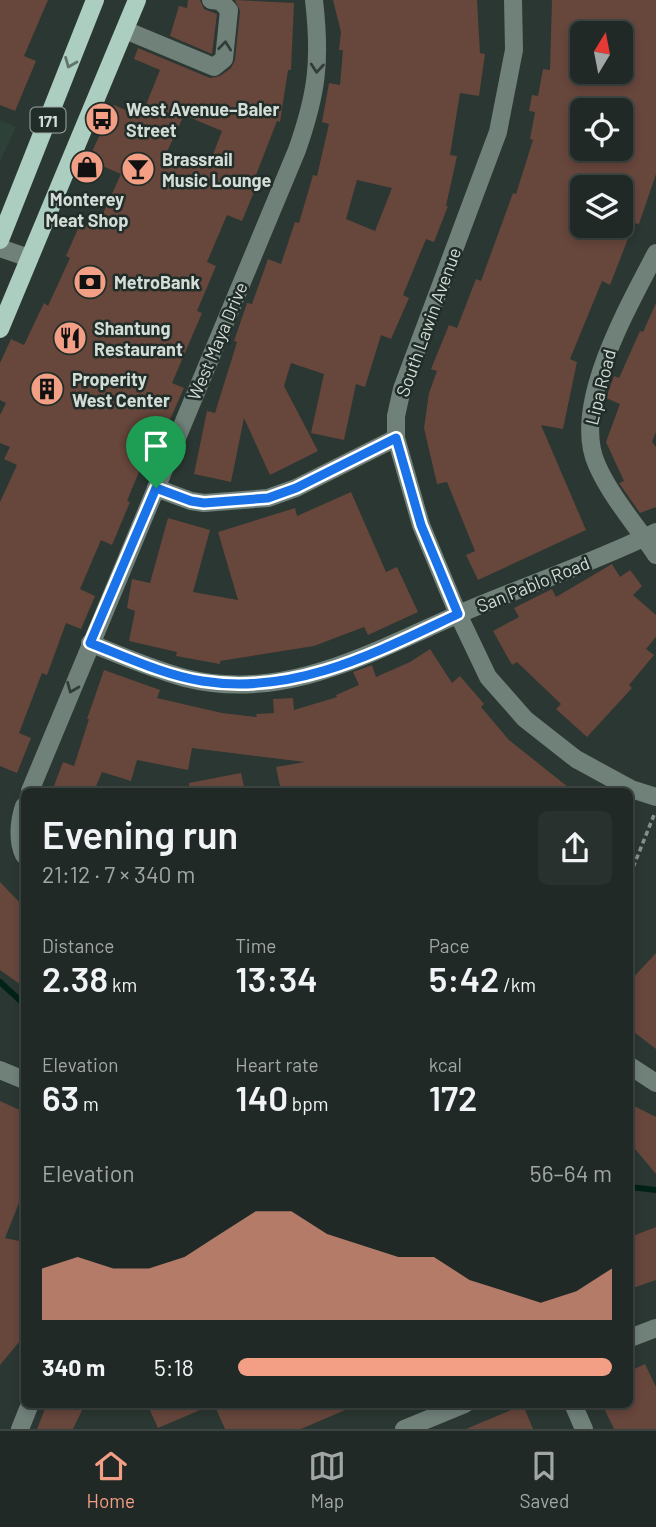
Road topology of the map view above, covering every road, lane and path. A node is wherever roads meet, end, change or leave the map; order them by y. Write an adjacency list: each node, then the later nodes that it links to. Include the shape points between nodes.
1 (95, 0): 7 (main road, 171, one-way to 7)
2 (138, 0): 6 (main road, 171)
3 (211, 0): 6 (street, one-way to 3, via 214,67 224,59 229,10)
4 (314, 0): 13 (street, West Maya Drive, one-way to 13, via 318,68 309,115)
5 (513, 0): 12 (street, South Lawin Avenue, via 514,50 498,132 402,388)
6 (125, 30): 10 (main road, 171)
7 (0, 240)
8 (0, 248): 10 (street)
9 (656, 253): 14 (street, Lipa Road, via 613,338 588,432 597,464)
10 (29, 258): 11 (main road, 171)
11 (0, 329)
12 (396, 438): 13 (street, via 268,498 204,503); 16 (street, South Lawin Avenue, via 421,525)
13 (156, 488): 17 (street, West Maya Drive)
14 (650, 535): 15 (street, Lipa Road); 16 (street, San Pablo Road)
15 (656, 555)
16 (458, 614): 17 (street, San Pablo Road, via 343,665 266,684 186,678); 19 (street, South Lawin Avenue, via 488,677 525,719 576,760)
17 (90, 643): 18 (street, West Maya Drive, one-way to 18)
18 (31, 788)
19 (629, 788)
20 (633, 790): 21 (street, South Lawin Avenue)
21 (656, 797)
22 (656, 810): 25 (path)
23 (21, 820): 24 (street)
24 (21, 844)
25 (633, 868)
26 (633, 1068): 29 (street)
27 (0, 1070): 28 (street)
28 (21, 1079)
29 (656, 1083)
30 (656, 1328): 31 (street)
31 (633, 1337)
32 (28, 1408): 35 (street)
33 (455, 1408): 36 (street)
34 (575, 1408): 37 (street)
35 (20, 1429)
36 (404, 1429)
37 (584, 1429)

